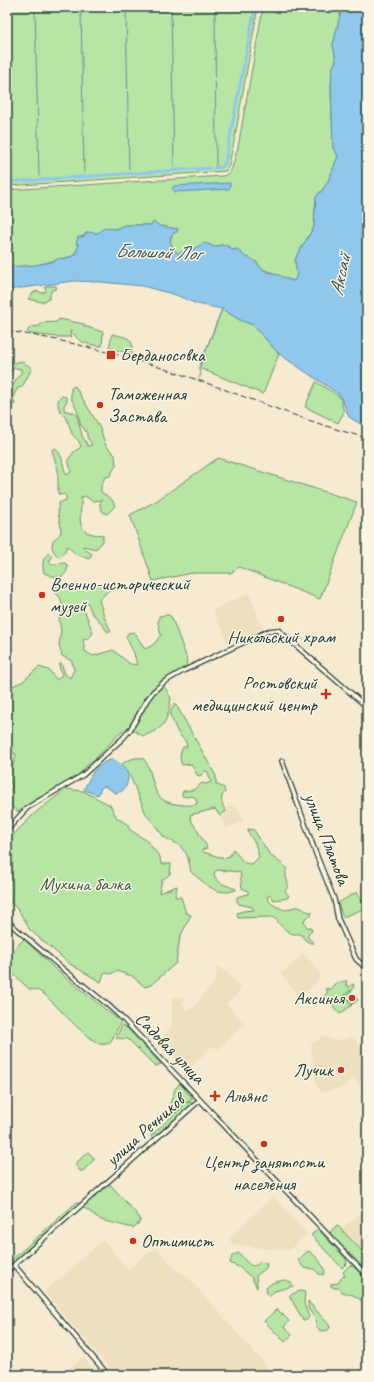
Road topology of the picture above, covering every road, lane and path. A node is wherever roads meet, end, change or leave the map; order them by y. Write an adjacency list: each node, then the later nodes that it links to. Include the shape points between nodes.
1 (367, 707): 3 (main road, via 278,630 268,631 169,679 153,692 123,738 83,775 27,808)
2 (282, 761): 5 (main road, улица Платова, via 334,899 338,918 356,959)
3 (7, 830)
4 (7, 921): 6 (main road, Садовая улица, via 116,1012)
5 (367, 969)
6 (200, 1100): 7 (main road, улица Речников); 9 (main road, Садовая улица)
7 (14, 1265): 8 (main road); 10 (main road)
8 (7, 1271)
9 (367, 1276)
10 (108, 1375)

